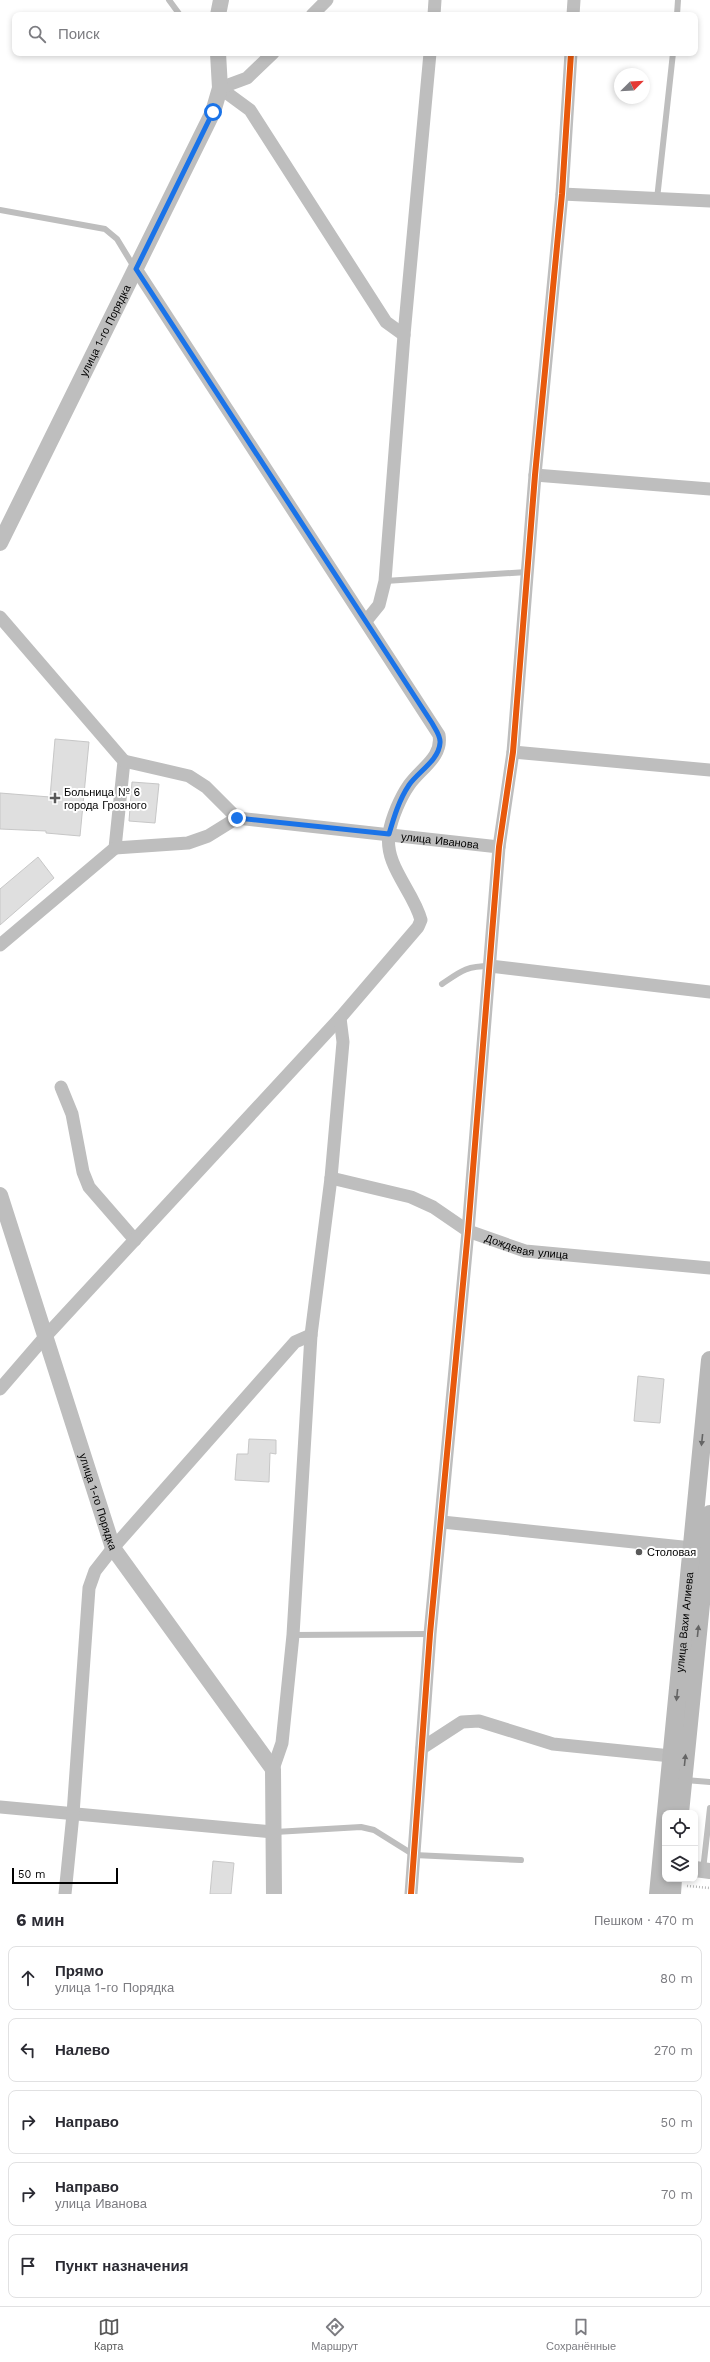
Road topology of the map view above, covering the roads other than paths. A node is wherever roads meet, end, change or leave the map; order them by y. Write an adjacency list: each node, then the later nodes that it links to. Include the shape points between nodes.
1 (169, 0): 7 (lane)
2 (221, 0): 8 (street)
3 (328, 0): 9 (street)
4 (435, 0): 10 (street)
5 (574, 0): 11 (street)
6 (678, 0): 12 (lane)
7 (178, 12)
8 (219, 12)
9 (315, 12)
10 (434, 12)
11 (573, 12)
12 (676, 12)
13 (218, 56): 18 (street, улица 1-го Порядка)
14 (270, 56): 18 (street, via 247,78)
15 (430, 56): 24 (street)
16 (571, 56): 19 (street)
17 (673, 56): 20 (lane)
18 (220, 88): 23 (street, улица 1-го Порядка, via 213,112); 24 (street, via 250,110 386,322)
19 (562, 194): 20 (street); 25 (street)
20 (658, 199): 21 (street)
21 (710, 201)
22 (0, 210): 23 (lane, via 105,230 117,240)
23 (136, 269): 27 (street, улица 1-го Порядка); 31 (street)
24 (404, 335): 29 (street)
25 (535, 475): 26 (street); 28 (street)
26 (710, 489)
27 (0, 543)
28 (527, 572): 29 (lane); 32 (street)
29 (386, 581): 31 (street, via 379,605)
30 (0, 617): 33 (street)
31 (366, 621): 36 (street, via 432,723 439,735 440,743 438,753 409,785 396,810)
32 (512, 752): 34 (street); 37 (street)
33 (124, 761): 35 (street, via 189,776 206,787); 38 (street)
34 (710, 770)
35 (237, 818): 36 (street, улица Иванова); 38 (street, via 208,836 188,843)
36 (389, 834): 37 (street, улица Иванова); 43 (street, via 392,861 414,901 421,920 418,927)
37 (499, 847): 40 (street)
38 (115, 848): 39 (street)
39 (0, 945)
40 (490, 966): 41 (lane, via 472,966); 42 (street); 47 (street)
41 (442, 984)
42 (710, 992)
43 (340, 1018): 45 (street, via 344,1042); 48 (street)
44 (61, 1087): 48 (street, via 72,1114 83,1172 89,1187)
45 (331, 1178): 47 (street, Дождевая улица, via 411,1197); 50 (street)
46 (0, 1195): 51 (street, улица 1-го Порядка)
47 (468, 1231): 49 (street, Дождевая улица, via 525,1251); 55 (street)
48 (135, 1240): 51 (street)
49 (710, 1268)
50 (311, 1335): 56 (street, via 295,1342); 59 (street)
51 (44, 1338): 53 (street); 56 (street, улица 1-го Порядка)
52 (710, 1360): 57 (main road, улица Вахи Алиева, one-way to 57)
53 (0, 1389)
54 (710, 1514): 57 (main road, улица Вахи Алиева)
55 (442, 1522): 57 (street); 58 (street)
56 (112, 1548): 62 (street, улица 1-го Порядка); 68 (street, via 96,1571 89,1588)
57 (703, 1549): 61 (main road, улица Вахи Алиева, one-way to 61); 63 (main road, улица Вахи Алиева, one-way to 57)
58 (430, 1634): 59 (lane); 60 (street)
59 (293, 1635): 62 (street, via 282,1743)
60 (422, 1748): 61 (street, via 462,1722 479,1721 553,1744); 71 (street)
61 (671, 1756): 70 (main road, улица Вахи Алиева)
62 (273, 1769): 69 (street)
63 (684, 1780): 64 (lane); 67 (main road, улица Вахи Алиева)
64 (710, 1782)
65 (0, 1807): 68 (street)
66 (710, 1808): 74 (lane)
67 (680, 1810)
68 (73, 1814): 69 (street); 76 (street)
69 (273, 1832): 71 (lane, via 361,1827 374,1830); 77 (street)
70 (664, 1846)
71 (414, 1855): 72 (lane); 78 (street)
72 (521, 1860)
73 (662, 1865): 79 (main road, улица Вахи Алиева)
74 (703, 1870)
75 (673, 1882): 80 (main road)
76 (65, 1894)
77 (274, 1894)
78 (411, 1894)
79 (658, 1894)
80 (672, 1894)

